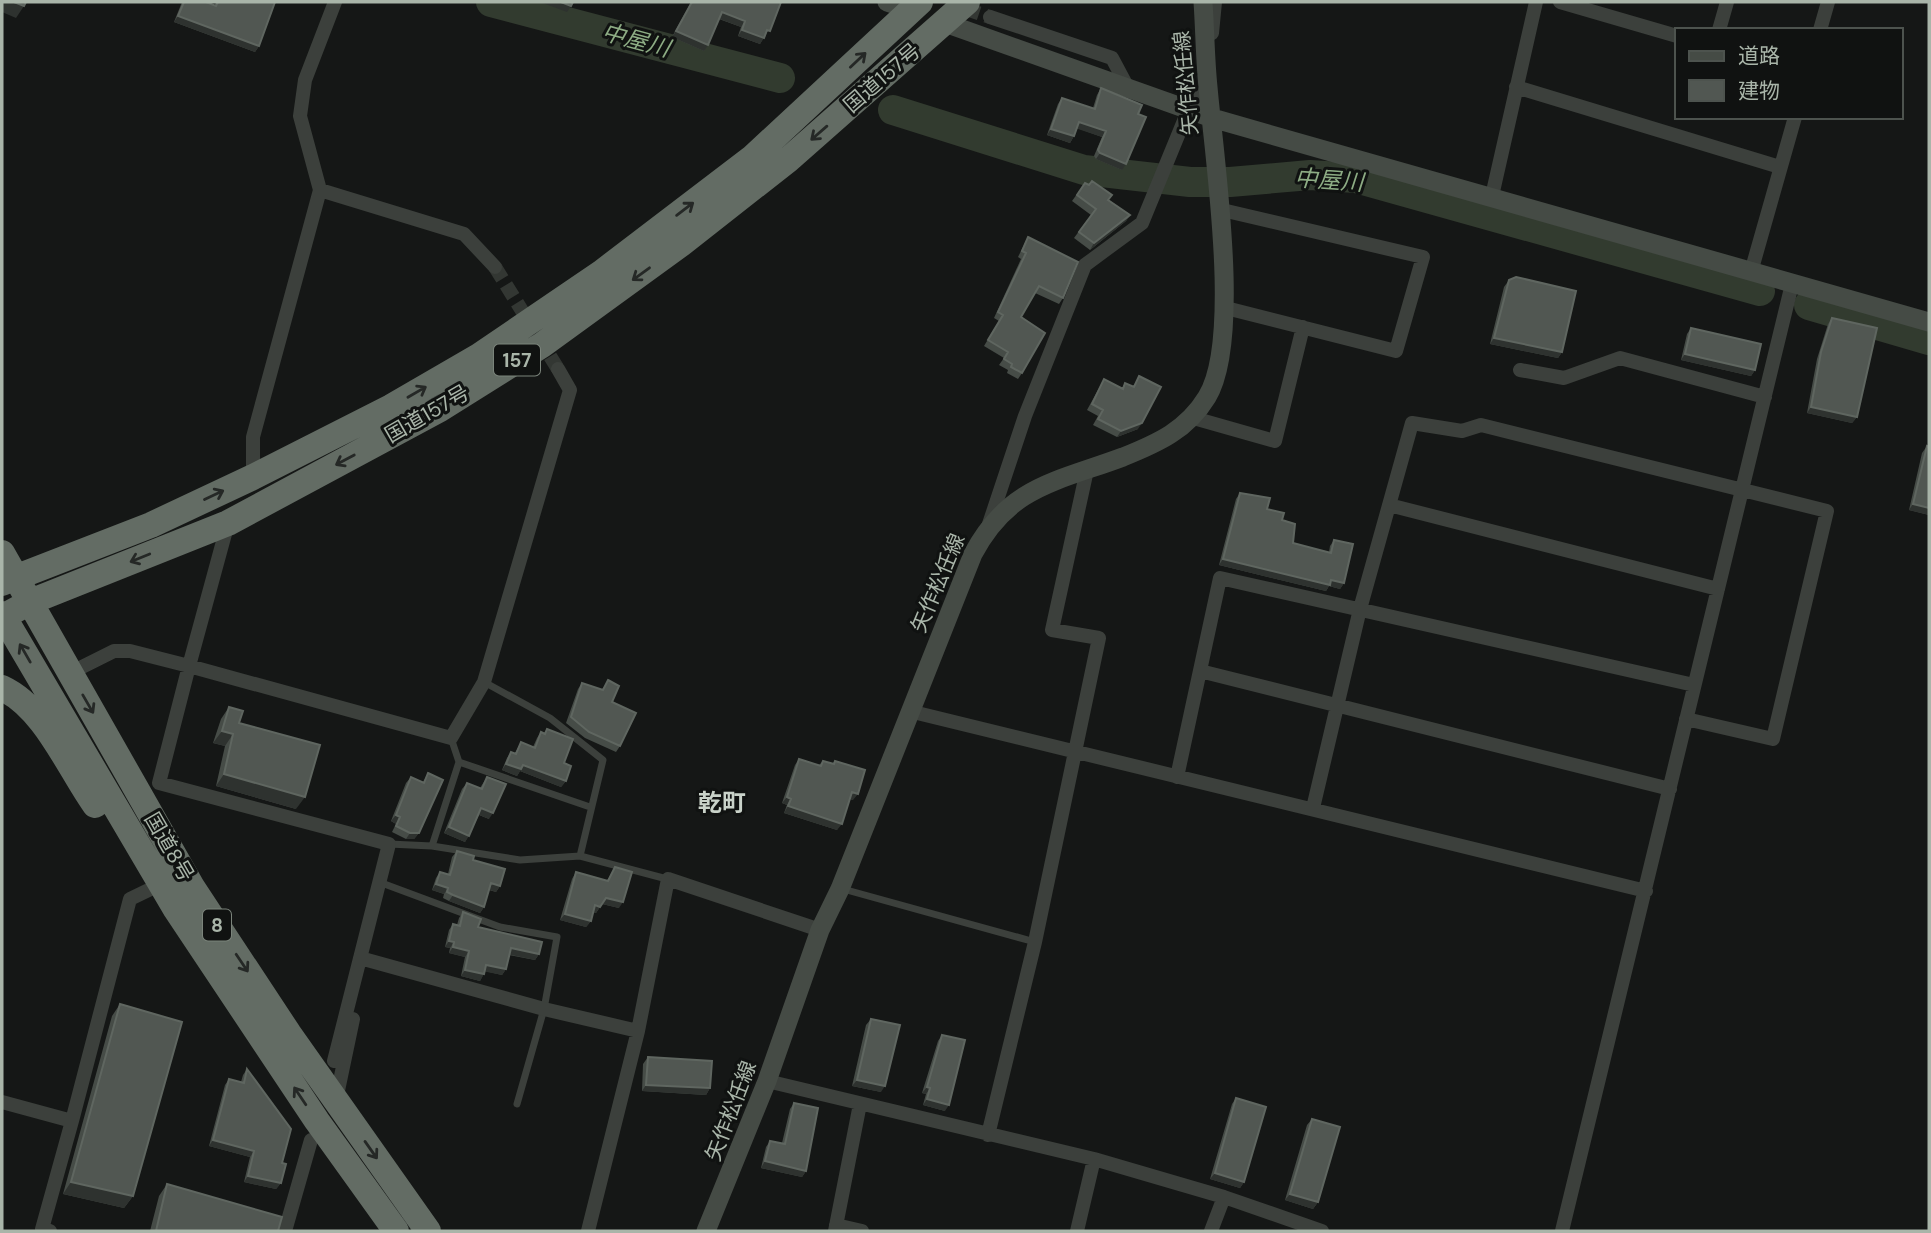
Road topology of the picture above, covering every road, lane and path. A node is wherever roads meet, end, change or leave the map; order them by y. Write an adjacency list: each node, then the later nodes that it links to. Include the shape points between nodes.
1 (335, 2): 23 (street, via 305,80 300,116)
2 (967, 2): 12 (highway, 国道157号 / 157)
3 (1203, 2): 16 (main road, 矢作松任線)
4 (1214, 2): 16 (street)
5 (1536, 2): 17 (street)
6 (1560, 2): 10 (street)
7 (1727, 2): 13 (street)
8 (1828, 2): 14 (street)
9 (906, 5): 37 (highway, 国道157号 / 157, one-way to 9, via 479,356 601,273 753,158)
10 (1602, 8): 15 (street)
11 (990, 17): 18 (street, via 1112,58)
12 (945, 23): 18 (main road); 40 (highway, 国道157号 / 157, one-way to 40, via 788,160 571,324 440,409)
13 (1720, 28)
14 (1821, 28)
15 (1675, 35)
16 (1208, 87): 19 (street); 20 (main road, 矢作松任線)
17 (1516, 87): 22 (street); 24 (street)
18 (1128, 88): 19 (main road)
19 (1188, 111): 20 (main road); 41 (street, via 1142,223 1085,265)
20 (1212, 118): 24 (main road); 25 (main road, 矢作松任線)
21 (1794, 119): 22 (street)
22 (1780, 167): 27 (street)
23 (320, 190): 26 (street, via 464,234); 37 (street, via 253,437)
24 (1492, 196): 27 (main road)
25 (1218, 205): 29 (main road, 矢作松任線); 31 (street, via 1423,257 1396,351)
26 (495, 267)
27 (1751, 272): 28 (main road)
28 (1792, 284): 30 (main road); 34 (street)
29 (1226, 308): 31 (street); 35 (main road, 矢作松任線, via 1219,366 1208,396)
30 (1929, 322)
31 (1303, 327): 35 (street, via 1275,442)
32 (558, 369): 51 (street, via 570,390)
33 (1520, 370): 34 (street, via 1564,378 1619,358)
34 (1765, 397): 38 (street)
35 (1189, 417): 36 (main road, 矢作松任線, via 1178,431 1157,443)
36 (1087, 470): 41 (main road, 矢作松任線, via 1014,501); 58 (street, via 1052,630 1099,638)
37 (253, 477): 43 (highway, 国道157号 / 157, one-way to 37, via 151,525)
38 (1743, 492): 39 (street, via 1481,425 1462,431 1412,423); 44 (street); 56 (street, via 1827,511 1773,739)
39 (1389, 505): 44 (street); 46 (street)
40 (228, 523): 45 (highway, 国道157号 / 157, one-way to 45); 48 (street)
41 (987, 528): 55 (main road, 矢作松任線)
42 (2, 553): 43 (highway, 国道8号 / 8)
43 (8, 580): 45 (highway, 国道8号 / 8)
44 (1718, 589): 52 (street)
45 (30, 602): 47 (highway, 国道157号 / 157); 50 (highway, 国道8号 / 8)
46 (1360, 609): 49 (street, via 1220,578); 52 (street); 54 (street)
47 (2, 615): 67 (highway, 国道8号 / 8, one-way to 47)
48 (190, 666): 50 (street, via 114,651); 57 (street); 64 (street, via 159,783)
49 (1200, 671): 54 (street); 60 (street)
50 (70, 673): 80 (highway, 国道8号 / 8, one-way to 80, via 192,887)
51 (484, 682): 57 (street); 62 (lane, via 550,718 603,760)
52 (1694, 685): 56 (street)
53 (2, 688): 67 (highway, via 15,694 44,727 124,845)
54 (1337, 706): 61 (street); 63 (street)
55 (909, 711): 58 (street); 70 (main road, 矢作松任線)
56 (1686, 719): 61 (street)
57 (451, 738): 59 (lane)
58 (1075, 751): 60 (street); 73 (street)
59 (459, 762): 62 (lane); 65 (lane)
60 (1177, 777): 63 (street)
61 (1670, 789): 71 (street)
62 (590, 807): 66 (lane)
63 (1313, 808): 71 (street)
64 (389, 844): 65 (lane); 69 (street)
65 (432, 846): 66 (lane, via 520,860)
66 (580, 856): 68 (lane)
67 (157, 878): 84 (street, via 130,899); 92 (highway, 国道8号 / 8, one-way to 67, via 310,1111)
68 (668, 879): 72 (street); 77 (street)
69 (378, 882): 74 (street); 76 (lane, via 500,927 557,937)
70 (840, 889): 72 (main road, 矢作松任線); 73 (lane)
71 (1646, 891): 100 (street)
72 (820, 930): 79 (main road, 矢作松任線)
73 (1035, 942): 85 (street)
74 (360, 958): 75 (street); 76 (street)
75 (351, 991): 78 (street); 80 (street, via 355,1009)
76 (544, 1009): 77 (street); 82 (lane)
77 (638, 1031): 94 (street)
78 (334, 1061)
79 (767, 1082): 83 (street); 95 (main road, 矢作松任線)
80 (336, 1100): 93 (highway, 国道8号 / 8, one-way to 93)
81 (2, 1102): 84 (street)
82 (517, 1104)
83 (860, 1104): 85 (street); 89 (street)
84 (72, 1121): 91 (street, via 42,1229)
85 (988, 1135): 87 (street)
86 (312, 1140): 90 (street)
87 (1094, 1159): 88 (street); 97 (street)
88 (1224, 1197): 98 (street); 99 (street)
89 (836, 1228): 96 (street)
90 (290, 1230)
91 (50, 1231)
92 (396, 1231)
93 (428, 1231)
94 (588, 1231)
95 (706, 1231)
96 (862, 1231)
97 (1077, 1231)
98 (1211, 1231)
99 (1322, 1231)
100 (1562, 1231)

